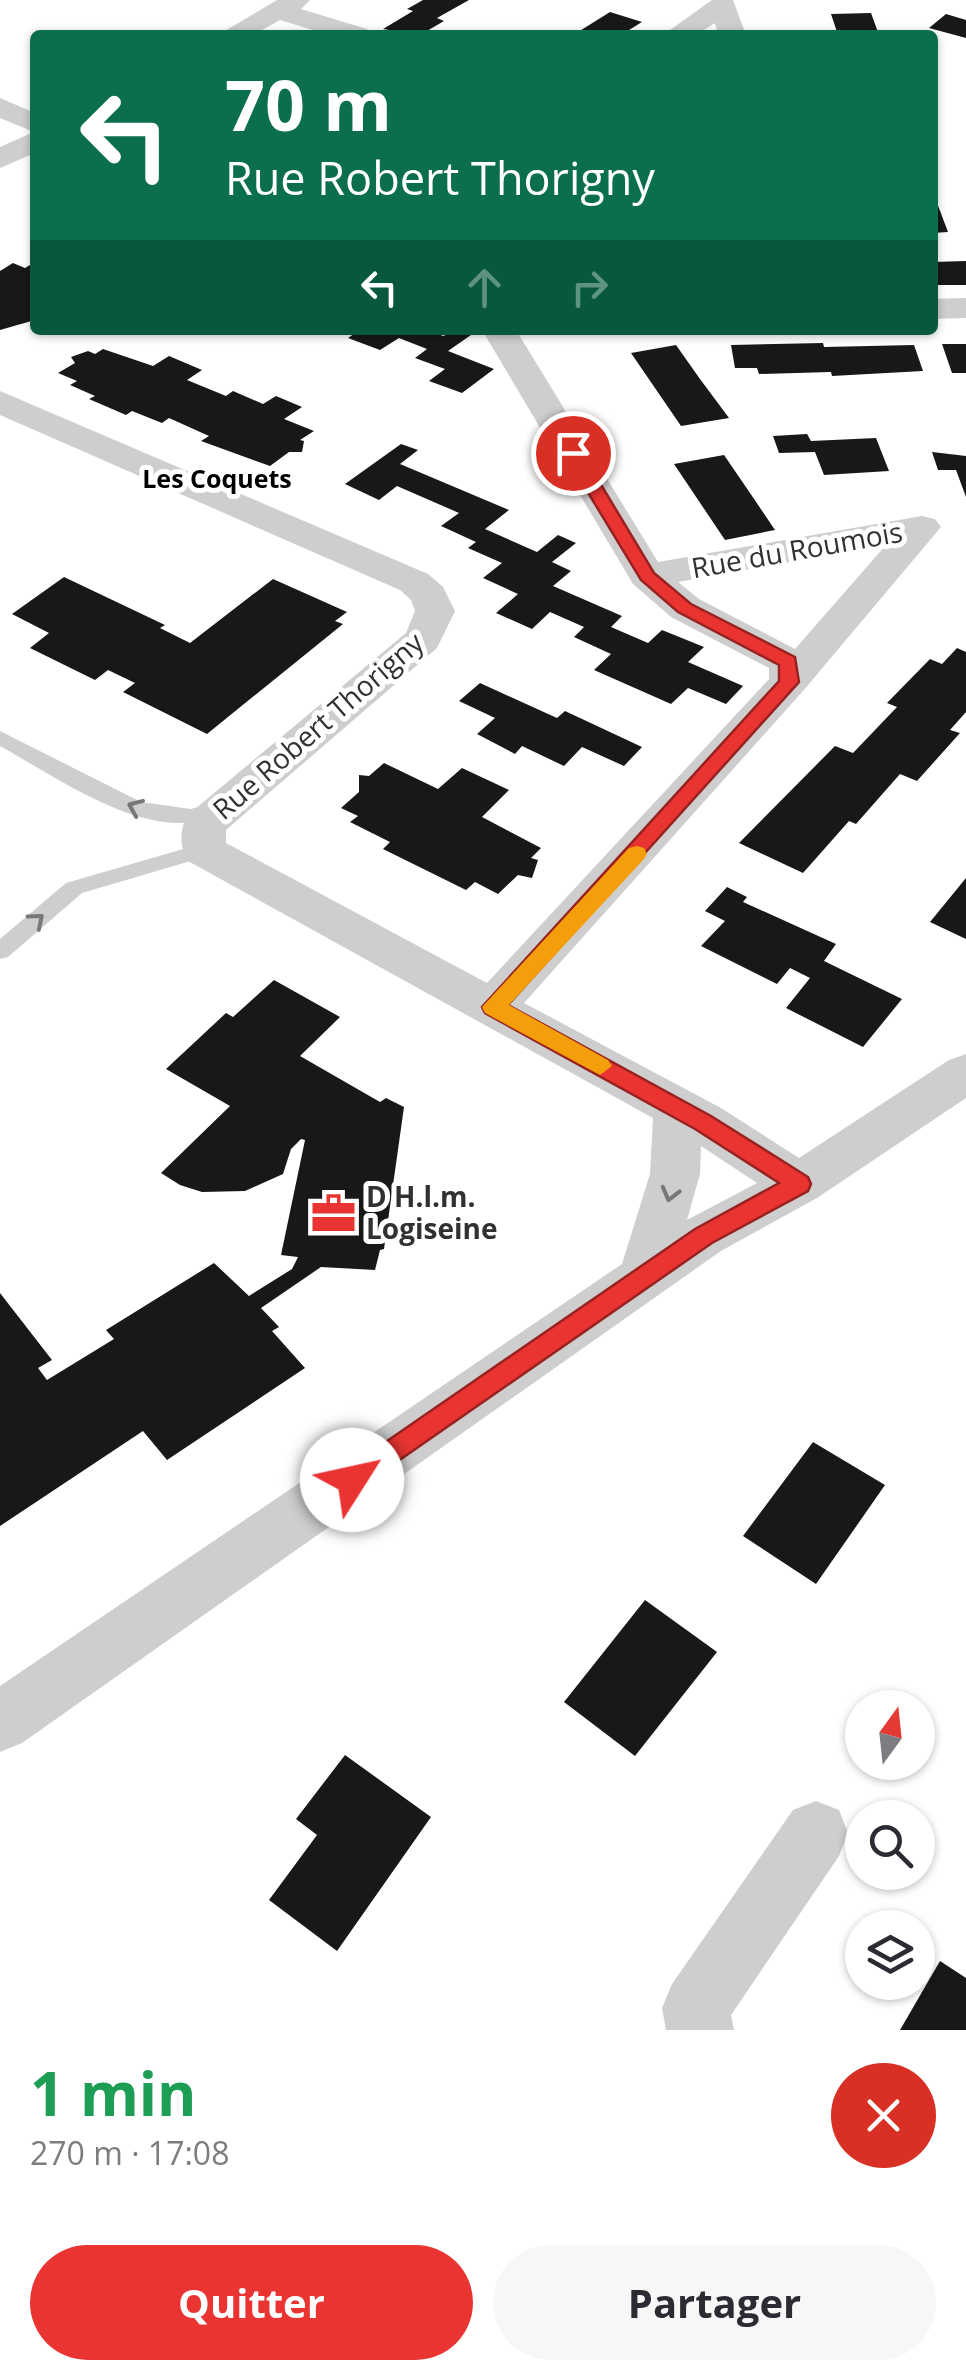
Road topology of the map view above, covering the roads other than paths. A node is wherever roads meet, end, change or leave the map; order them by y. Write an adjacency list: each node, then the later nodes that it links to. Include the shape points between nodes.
1 (339, 0): 2 (street)
2 (289, 16): 3 (street); 4 (street)
3 (247, 30)
4 (339, 30)
5 (685, 30): 6 (street, via 723,5)
6 (730, 30)
7 (0, 106): 8 (street)
8 (30, 121)
9 (30, 143): 10 (street)
10 (0, 159)
11 (966, 308): 12 (street)
12 (938, 309)
13 (502, 335): 15 (street, Rue du Roumois)
14 (0, 402): 18 (street, Rue Robert Thorigny, via 414,582 429,595 435,611 423,639)
15 (647, 576): 16 (street, Rue du Roumois, via 684,608 788,662); 16 (street, Rue du Roumois, via 922,528)
16 (789, 682): 21 (street, Rue du Roumois)
17 (0, 737): 18 (lane, one-way to 17, via 188,818 163,817)
18 (228, 803): 19 (street, Rue Robert Thorigny, via 204,825)
19 (204, 850): 20 (lane, one-way to 19, via 74,888); 21 (street, Rue Robert Thorigny)
20 (0, 951)
21 (493, 1007): 23 (street, Rue Robert Thorigny)
22 (966, 1074): 24 (street)
23 (678, 1109): 24 (street, Rue Robert Thorigny); 25 (street, one-way to 25, via 676,1174)
24 (799, 1184): 25 (street)
25 (644, 1276): 26 (street)
26 (0, 1722)
27 (816, 1833): 28 (street, via 696,2008)
28 (700, 2030)

